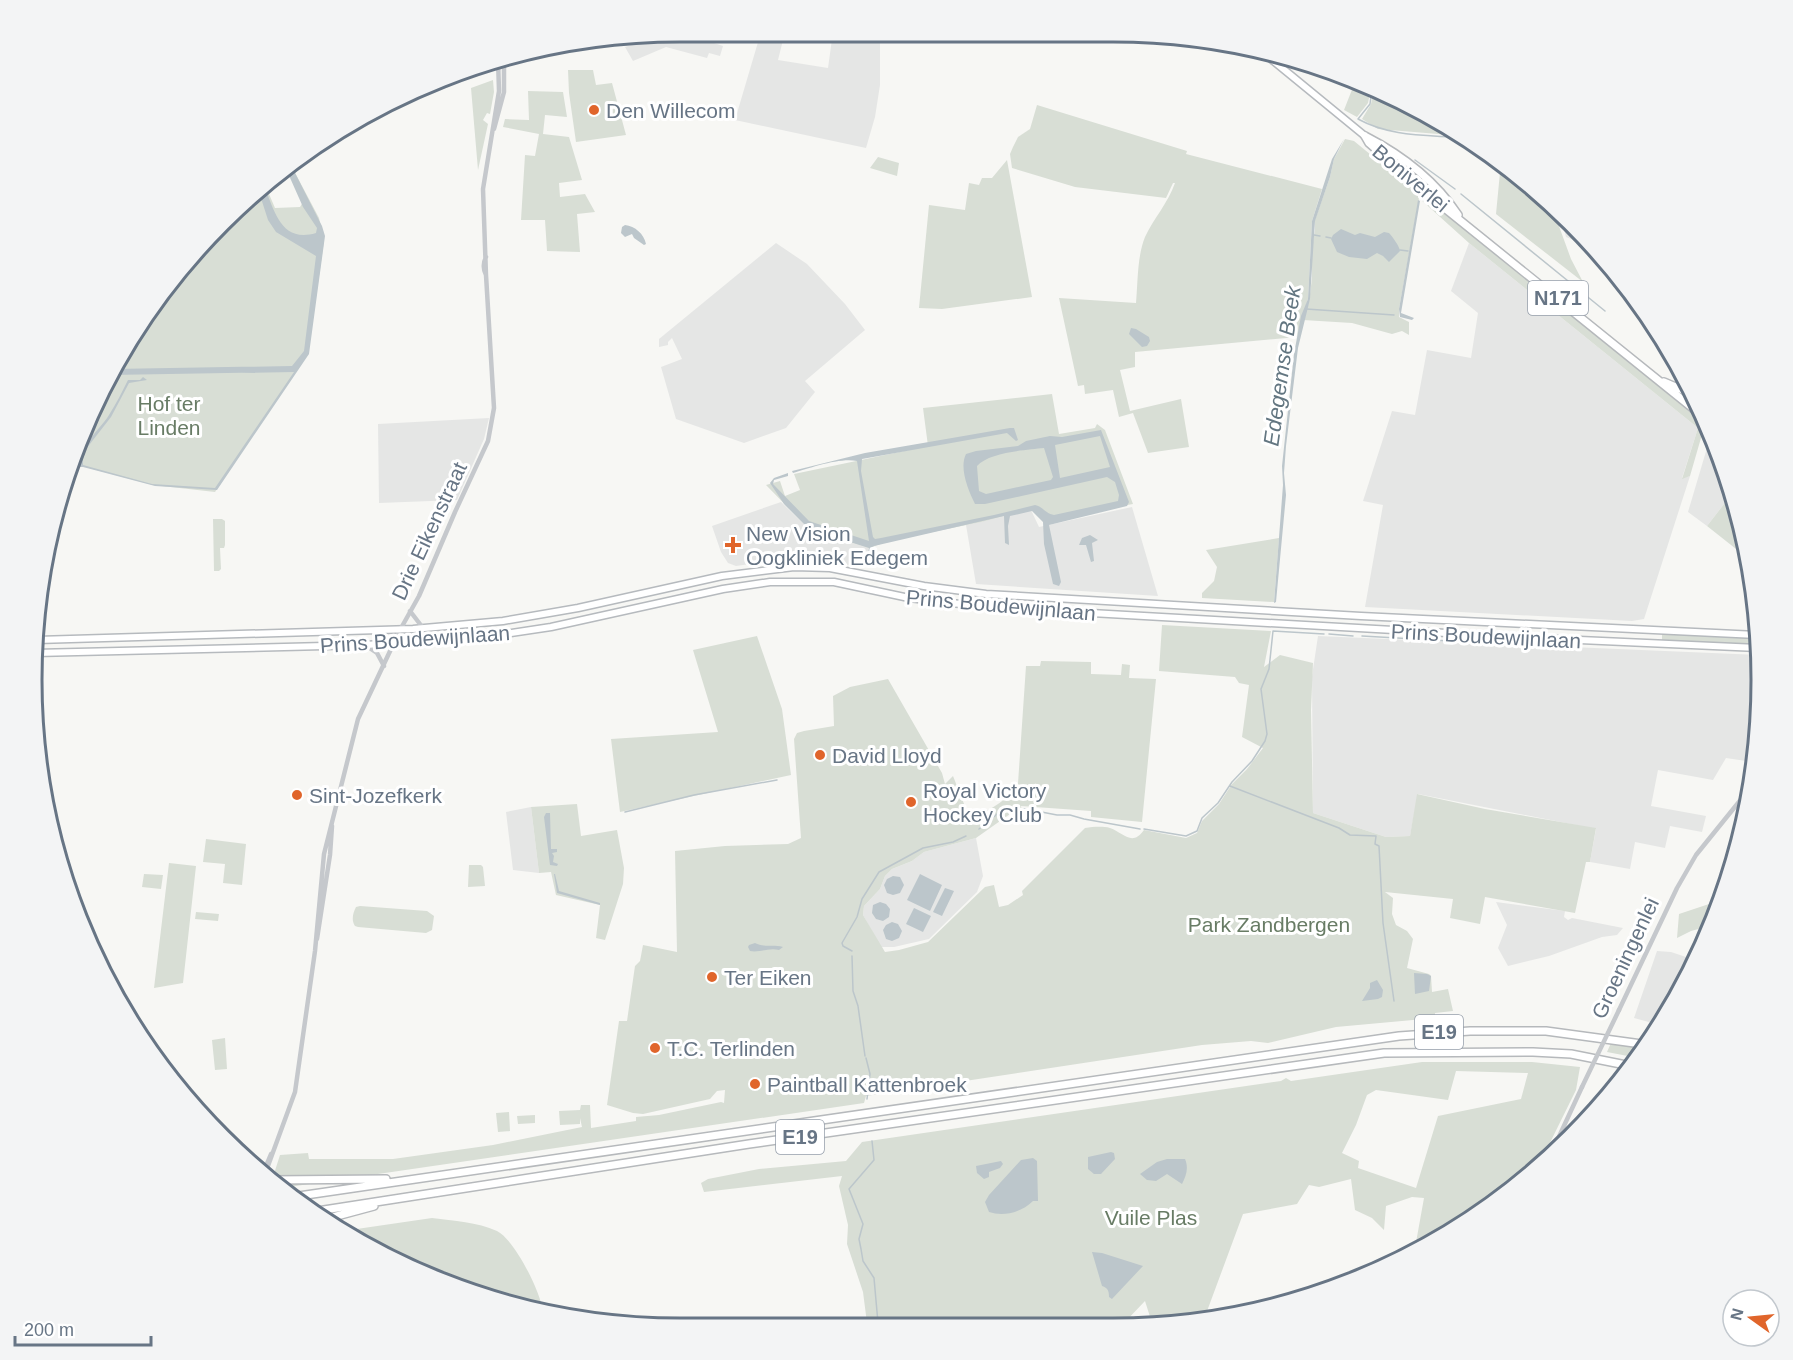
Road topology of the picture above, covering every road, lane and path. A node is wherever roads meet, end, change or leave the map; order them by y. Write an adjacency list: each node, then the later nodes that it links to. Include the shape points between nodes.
1 (1277, 64): 5 (main road, Boniverlei / N171)
2 (504, 67): 4 (street, Drie Eikenstraat, via 504,92)
3 (498, 69): 4 (street, Drie Eikenstraat)
4 (492, 131): 10 (street, Drie Eikenstraat, via 483,189 492,426)
5 (1365, 136): 6 (highway, Boniverlei / N171, via 1393,165); 6 (highway, Boniverlei / N171, via 1431,180)
6 (1459, 218): 7 (highway, Boniverlei / N171)
7 (1657, 378): 8 (highway, Boniverlei / N171); 9 (highway, Boniverlei / N171)
8 (1680, 389)
9 (1687, 403)
10 (410, 611): 12 (street); 15 (street, Drie Eikenstraat)
11 (503, 621): 12 (main road, Prins Boudewijnlaan); 13 (main road, Prins Boudewijnlaan, via 722,576 794,567 830,568 986,594); 16 (main road)
12 (424, 629): 15 (main road, Prins Boudewijnlaan)
13 (1647, 629): 17 (main road, Prins Boudewijnlaan); 20 (main road)
14 (372, 630): 15 (main road, Prins Boudewijnlaan); 18 (main road, Prins Boudewijnlaan); 21 (main road, via 378,636)
15 (400, 630): 19 (street, Drie Eikenstraat)
16 (505, 635): 19 (main road, Prins Boudewijnlaan); 20 (main road, Prins Boudewijnlaan, via 743,585 803,581 834,582 920,600 986,607)
17 (1750, 635)
18 (43, 640)
19 (394, 643): 21 (main road, Prins Boudewijnlaan); 24 (street, Drie Eikenstraat)
20 (1646, 643): 22 (main road, Prins Boudewijnlaan)
21 (369, 644): 23 (main road, Prins Boudewijnlaan); 24 (street)
22 (1750, 648)
23 (43, 653)
24 (384, 666): 29 (street, Drie Eikenstraat, via 358,719 332,823 295,1092)
25 (1739, 802): 28 (street, Groeningenlei, bridge, via 1691,864 1672,897)
26 (1636, 1043): 30 (highway, E19, via 1546,1031 1399,1036)
27 (1622, 1064): 33 (highway, E19, via 1571,1054 1533,1052 1384,1053)
28 (1560, 1135)
29 (266, 1165)
30 (406, 1179): 31 (highway); 32 (highway, E19)
31 (284, 1180)
32 (305, 1195)
33 (403, 1198): 34 (highway, E19); 35 (highway)
34 (326, 1210)
35 (336, 1216)

